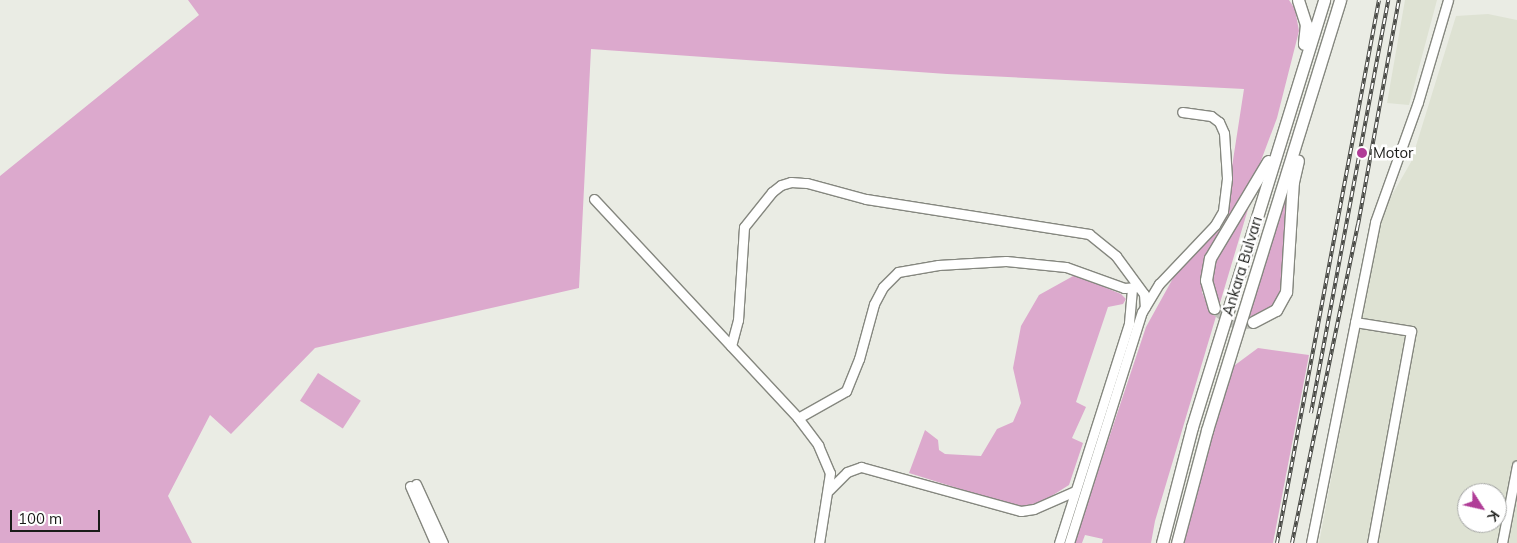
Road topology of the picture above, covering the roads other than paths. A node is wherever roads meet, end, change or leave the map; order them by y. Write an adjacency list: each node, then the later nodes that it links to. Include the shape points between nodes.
1 (1298, 0): 7 (main road, via 1307,33 1288,100)
2 (1324, 0): 7 (main road, Ankara Bulvarı)
3 (1340, 0): 5 (main road, Ankara Bulvarı)
4 (1448, 0): 13 (street, via 1418,102 1380,204)
5 (1324, 53): 12 (main road, via 1319,88 1293,182 1286,292 1272,314); 25 (main road, Ankara Bulvarı, via 1207,430)
6 (1182, 112): 10 (street, via 1211,116 1219,122 1224,133 1227,178 1223,210 1215,225 1160,284)
7 (1287, 121): 11 (main road, via 1257,184 1210,258 1206,280); 24 (main road, Ankara Bulvarı, via 1195,418)
8 (594, 199): 14 (street)
9 (1135, 287): 10 (street, via 1144,294); 14 (street, via 1116,256 1089,234 866,199 807,183 791,182 772,192 744,227 738,320); 15 (street, via 1124,288 1066,267 1006,261 938,265 898,272 883,287 874,304 859,359 846,391); 18 (street, via 1128,323)
10 (1145, 307): 23 (street)
11 (1214, 308)
12 (1254, 322)
13 (1355, 322): 26 (street); 27 (street, via 1410,331)
14 (731, 346): 15 (street)
15 (798, 418): 17 (street, via 818,445 830,472)
16 (1517, 465): 28 (street)
17 (829, 490): 18 (street, via 847,472 861,467 1021,511 1034,509); 21 (street)
18 (1075, 491): 22 (street)
19 (435, 543): 20 (street, via 413,485)
20 (443, 543)
21 (819, 543)
22 (1059, 543)
23 (1069, 543)
24 (1162, 543)
25 (1177, 543)
26 (1311, 543)
27 (1372, 543)
28 (1502, 543)

